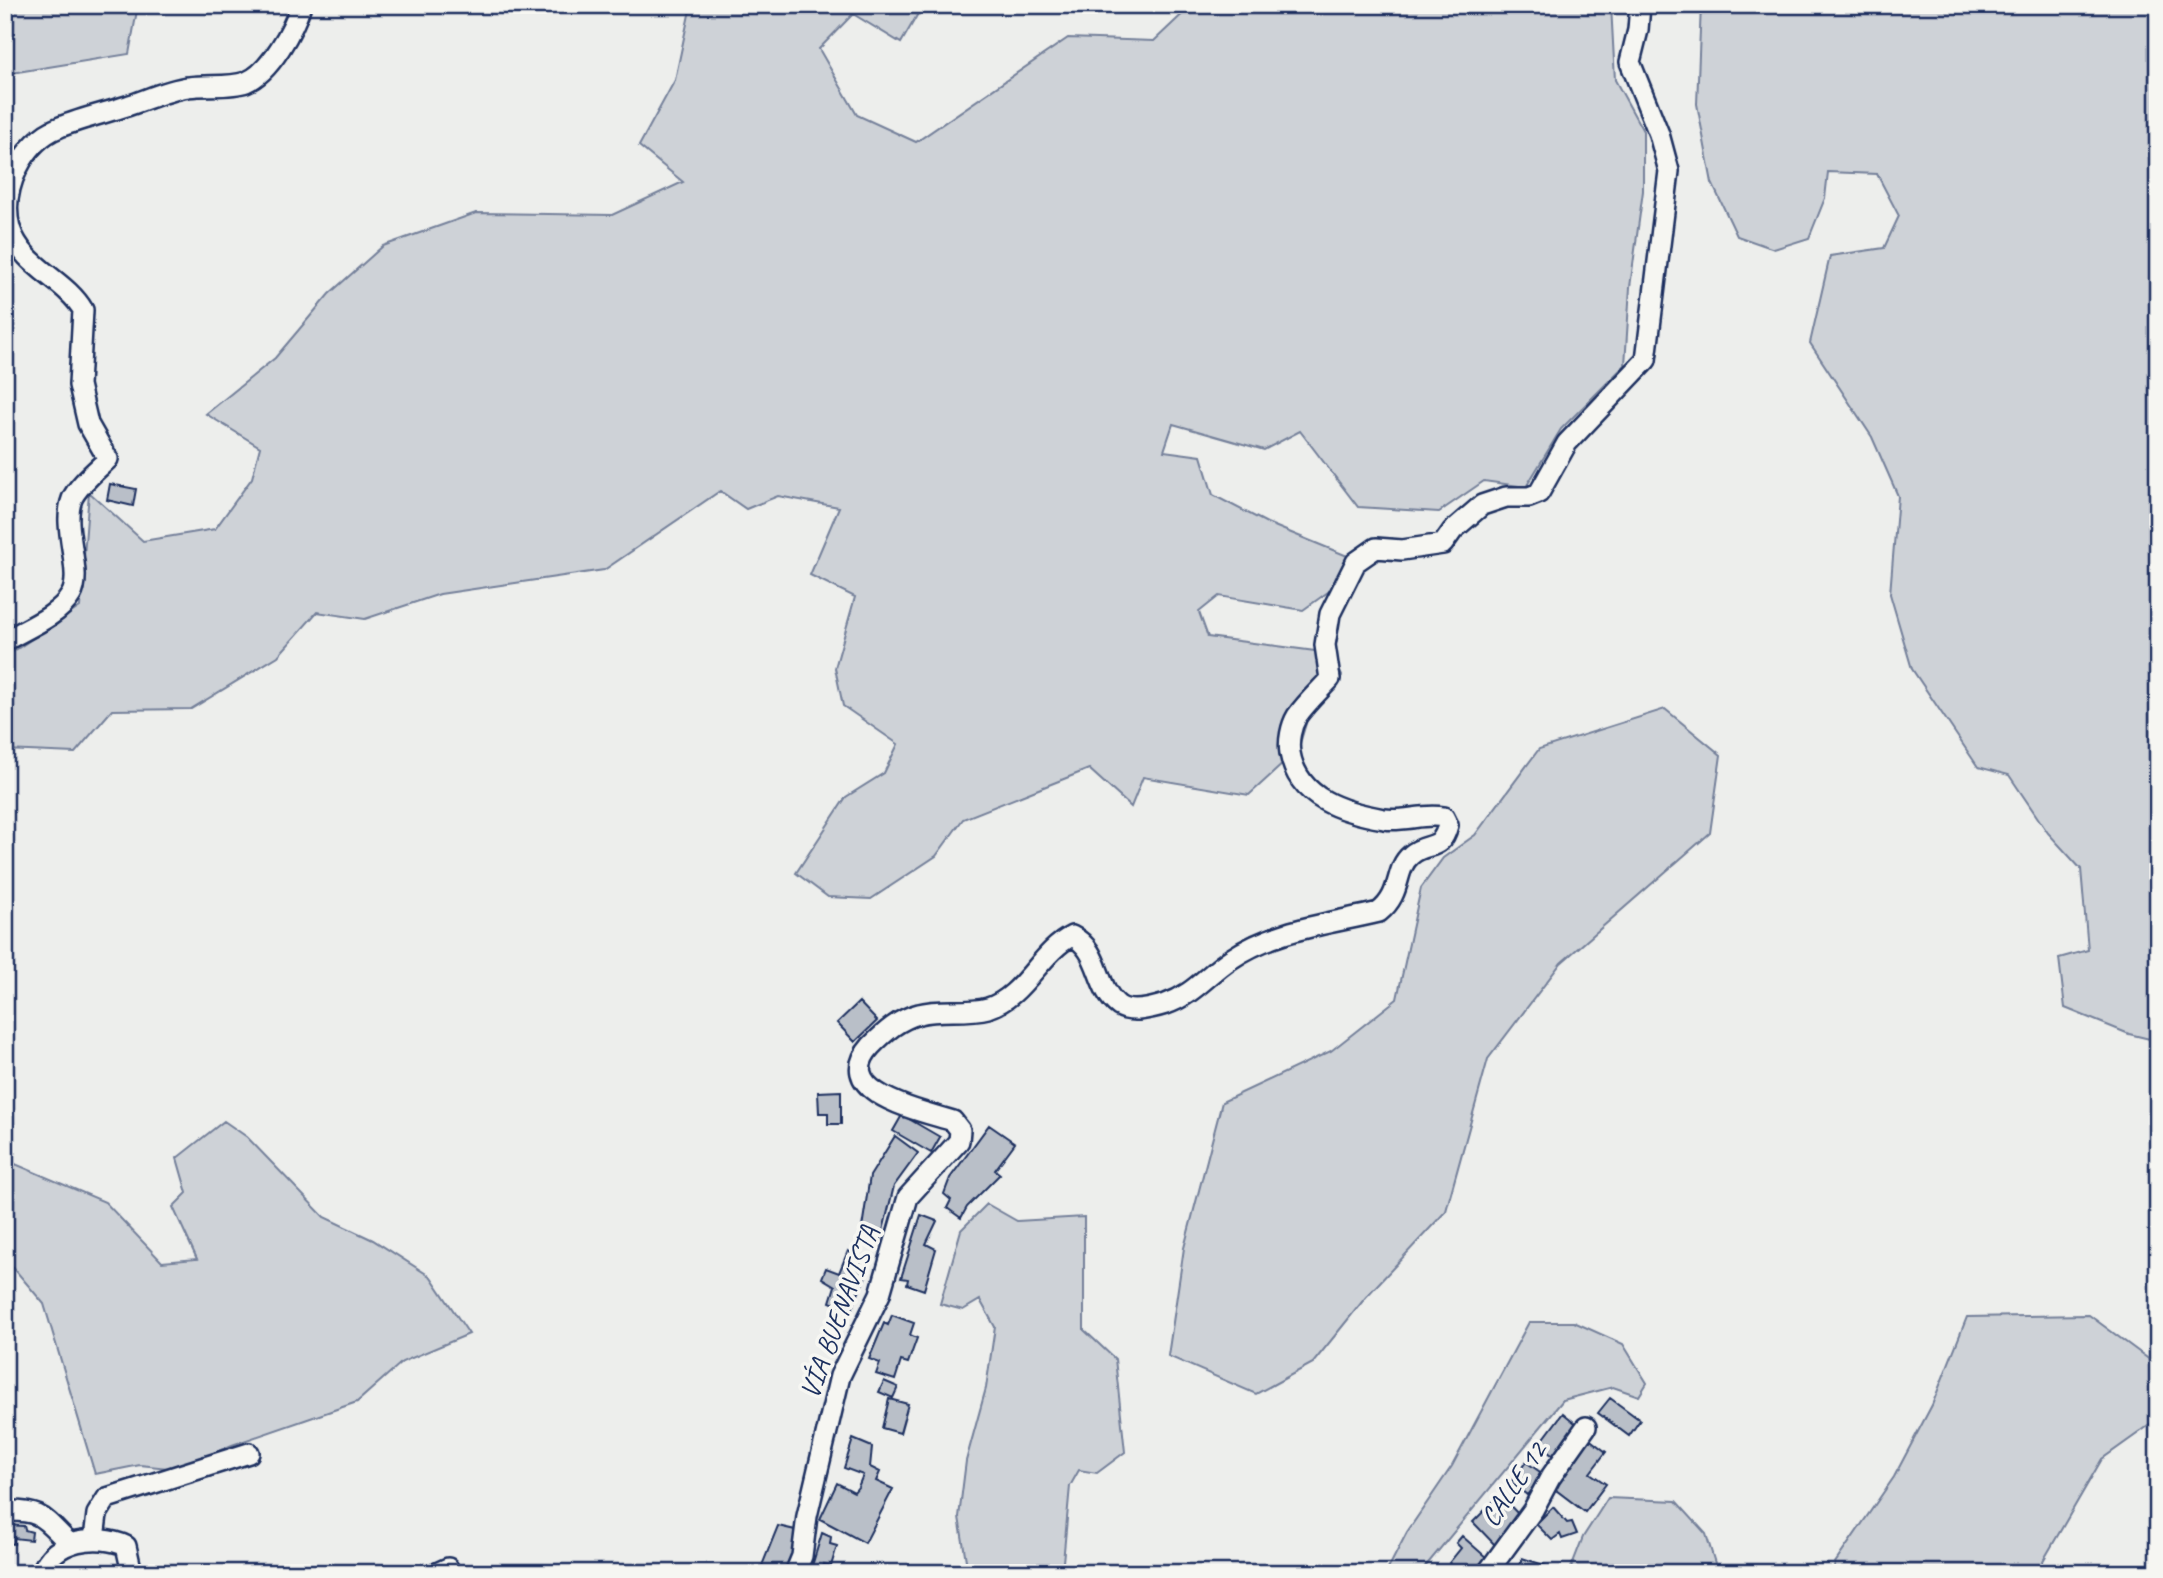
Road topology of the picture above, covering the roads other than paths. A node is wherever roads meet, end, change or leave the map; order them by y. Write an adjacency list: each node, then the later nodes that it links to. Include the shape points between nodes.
1 (301, 5): 3 (street, via 286,40 247,82 186,87 57,128 15,170 7,199 10,228 35,266 83,310 79,385 88,424 108,459 73,496 68,517 73,593 61,607)
2 (1640, 5): 11 (street, VÍA BUENAVISTA, via 1630,62 1669,172 1646,360 1567,443 1539,493 1482,505 1443,544 1402,551 1376,548 1356,562 1330,614 1325,645 1329,679 1296,718 1288,743 1292,766 1305,788 1334,807 1386,820 1430,814 1444,817 1448,825 1445,836 1437,845 1411,854 1398,889 1379,912 1282,934 1231,958 1186,995 1164,1004 1132,1010 1118,1005 1091,951 1072,936 989,1007 920,1013 888,1029 864,1055 862,1080 884,1097 953,1121 960,1130 959,1141 908,1197 880,1294 840,1376)
3 (5, 641)
4 (1586, 1427): 12 (street, CALLE 12)
5 (249, 1453): 7 (street, via 107,1498 97,1514)
6 (5, 1511): 8 (street, via 31,1510)
7 (94, 1539): 8 (street); 10 (street, via 108,1537 126,1546)
8 (69, 1543): 9 (street)
9 (42, 1573)
10 (132, 1573)
11 (795, 1573)
12 (1487, 1573)

